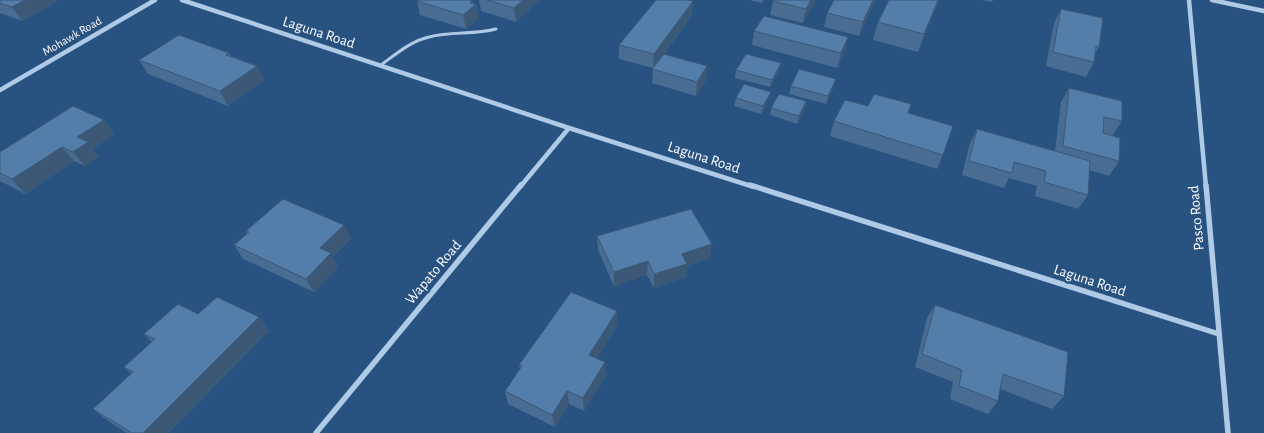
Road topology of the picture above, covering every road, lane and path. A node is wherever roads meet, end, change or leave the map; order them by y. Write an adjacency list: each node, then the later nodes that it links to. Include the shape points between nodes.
1 (155, 0): 8 (street, Mohawk Road)
2 (182, 0): 7 (street, Laguna Road)
3 (1189, 0): 10 (street, Pasco Road)
4 (1212, 0): 5 (street)
5 (1264, 10)
6 (496, 28): 7 (lane, via 480,34 429,37 414,42)
7 (381, 66): 9 (street, Laguna Road)
8 (0, 90)
9 (569, 128): 10 (street, Laguna Road); 11 (street, Wapato Road)
10 (1219, 334): 12 (street, Pasco Road)
11 (316, 433)
12 (1228, 433)

